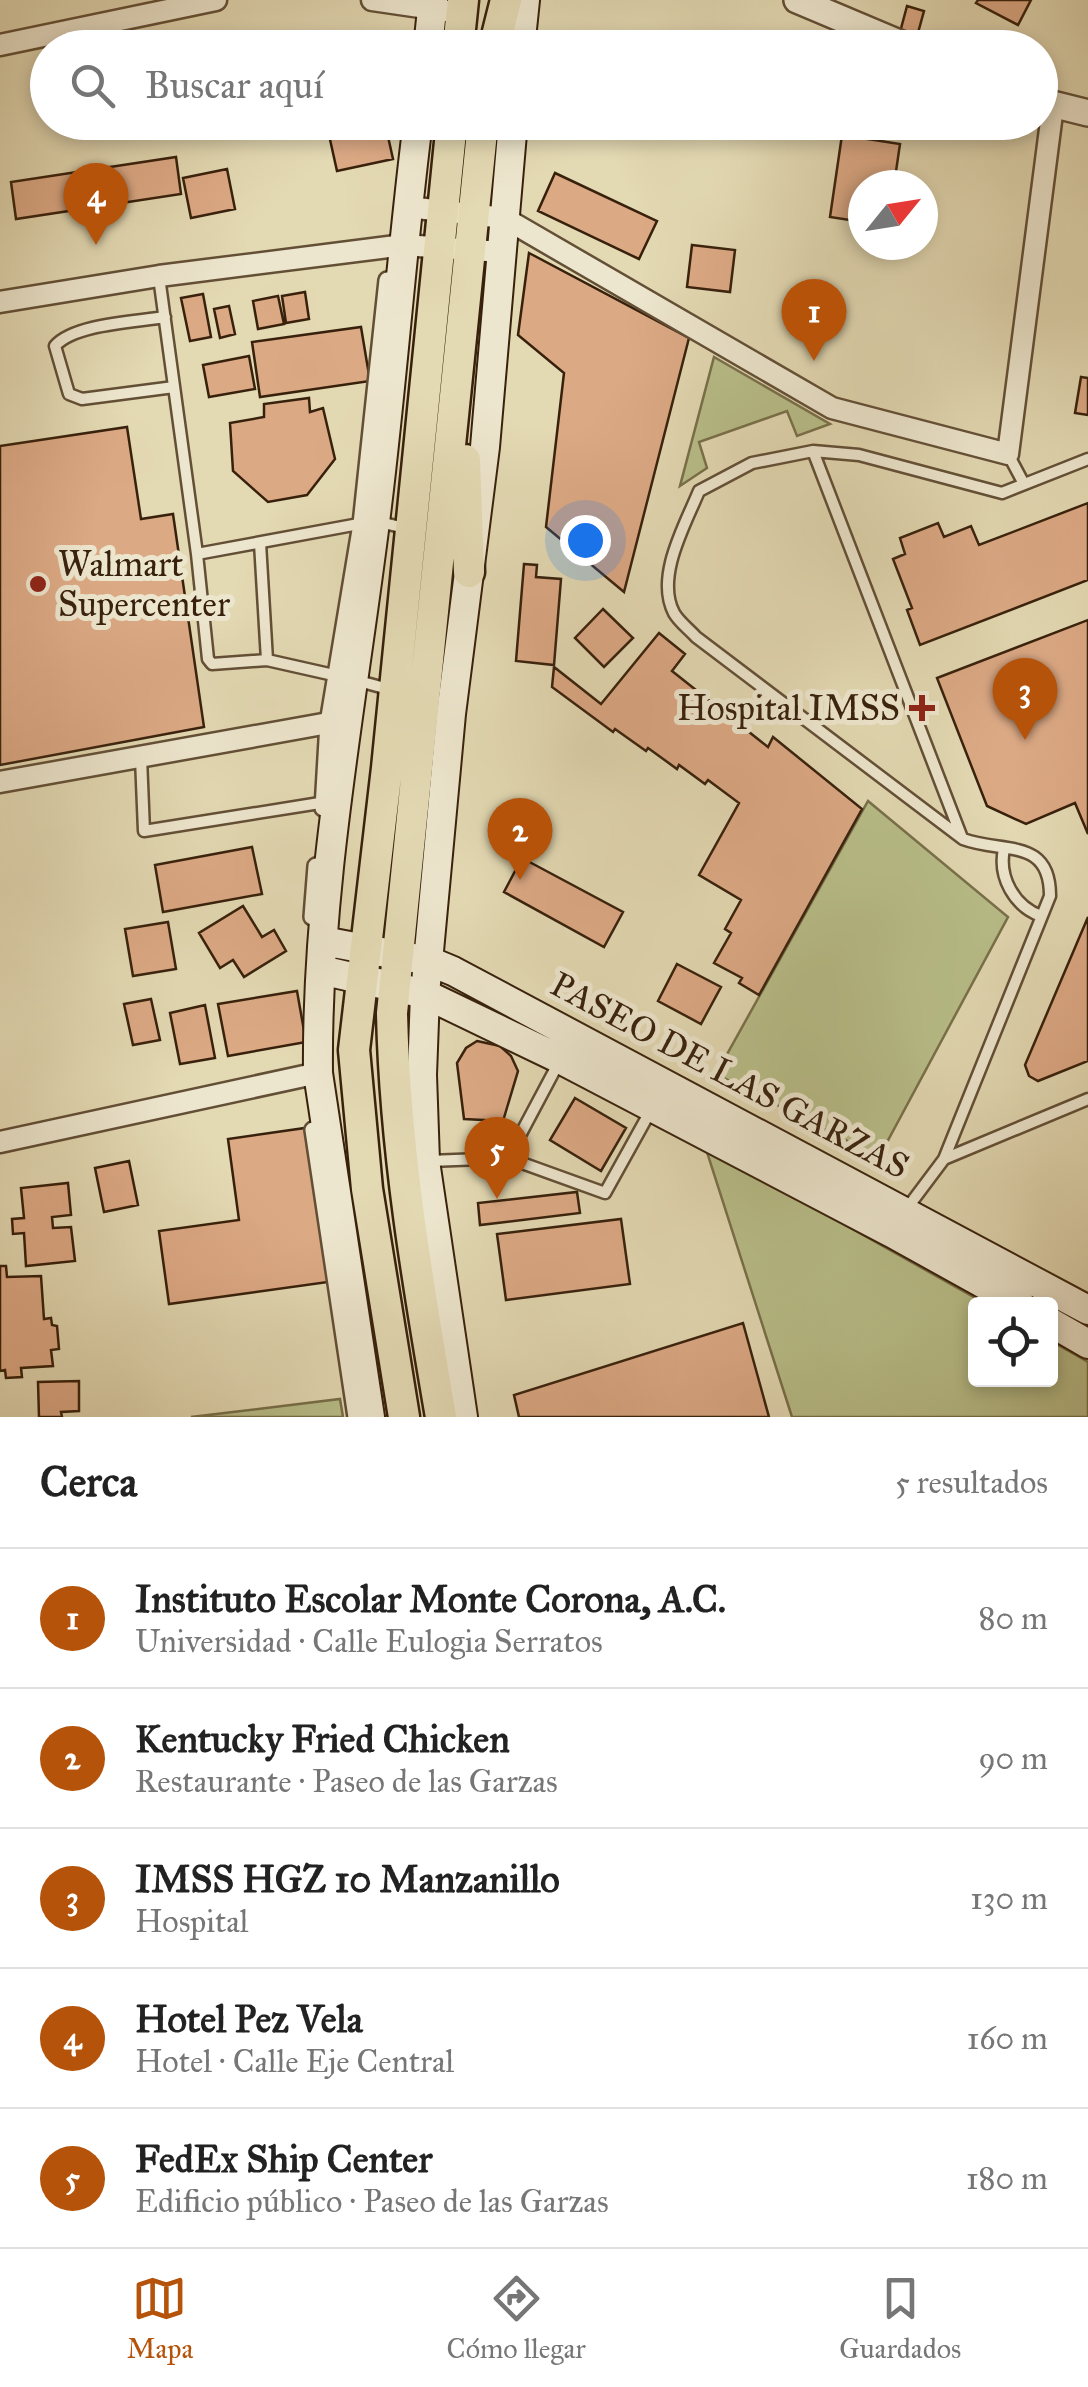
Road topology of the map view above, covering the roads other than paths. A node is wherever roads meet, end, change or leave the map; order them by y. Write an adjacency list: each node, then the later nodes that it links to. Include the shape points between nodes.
1 (216, 0): 8 (street)
2 (372, 0): 7 (street)
3 (496, 0): 12 (main road)
4 (506, 0): 13 (main road)
5 (524, 0): 14 (main road)
6 (797, 0): 15 (street)
7 (438, 5): 9 (street); 10 (main road); 11 (main road)
8 (72, 30)
9 (424, 30)
10 (432, 30)
11 (450, 30)
12 (494, 30)
13 (497, 30)
14 (522, 30)
15 (868, 30)
16 (30, 39): 17 (street)
17 (0, 45)
18 (1058, 107): 19 (street)
19 (1088, 113)
20 (405, 140): 29 (street)
21 (416, 140): 26 (main road)
22 (450, 140): 27 (main road)
23 (483, 140): 28 (main road)
24 (508, 140): 28 (main road)
25 (1042, 140): 39 (street)
26 (408, 207): 27 (street); 29 (main road)
27 (442, 211): 28 (street); 30 (main road)
28 (489, 216): 31 (main road); 32 (main road); 39 (street, via 832,408)
29 (397, 246): 30 (street); 33 (street); 42 (main road)
30 (438, 246): 31 (street); 43 (main road)
31 (470, 247): 32 (street); 36 (main road)
32 (501, 252): 46 (main road)
33 (159, 276): 34 (street); 35 (lane)
34 (0, 302)
35 (165, 317): 37 (lane); 37 (lane, via 82,331 54,346 69,394 82,399)
36 (460, 352): 46 (main road); 58 (main road)
37 (174, 387): 45 (lane)
38 (812, 451): 41 (lane, via 859,455 1002,493); 54 (lane); 54 (lane, via 752,463 698,491 667,591 675,614)
39 (1008, 454): 41 (lane)
40 (1088, 458): 41 (lane)
41 (1024, 484)
42 (368, 522): 43 (lane); 44 (lane); 48 (main road)
43 (411, 529): 49 (main road)
44 (260, 543): 45 (lane); 47 (lane)
45 (197, 554): 47 (lane, via 212,664)
46 (469, 572): 59 (main road)
47 (268, 660): 48 (lane)
48 (344, 677): 49 (lane); 50 (main road)
49 (394, 690): 58 (main road)
50 (336, 722): 51 (street); 53 (main road)
51 (141, 755): 52 (street); 53 (lane, via 144,831)
52 (0, 782)
53 (330, 802): 57 (main road); 66 (street, via 313,892)
54 (962, 839): 55 (lane)
55 (1004, 849): 56 (lane, via 1001,863 1017,901); 56 (lane, via 1023,849 1043,866 1050,896)
56 (1041, 916): 72 (lane)
57 (323, 941): 58 (main road, PASEO DE LAS GARZAS); 60 (main road)
58 (382, 951): 59 (main road, PASEO DE LAS GARZAS); 61 (main road); 62 (main road)
59 (429, 961): 63 (main road); 64 (main road, PASEO DE LAS GARZAS)
60 (322, 970): 61 (main road, PASEO DE LAS GARZAS); 66 (main road)
61 (363, 979): 62 (main road, PASEO DE LAS GARZAS); 81 (main road, via 354,1050)
62 (395, 986): 63 (main road, PASEO DE LAS GARZAS); 82 (main road, via 398,1124)
63 (425, 994): 64 (main road, PASEO DE LAS GARZAS); 73 (main road)
64 (566, 1046): 65 (main road, PASEO DE LAS GARZAS); 67 (main road, PASEO DE LAS GARZAS); 71 (lane)
65 (610, 1052): 67 (lane); 68 (main road, PASEO DE LAS GARZAS)
66 (312, 1075): 70 (street); 79 (street, via 333,1278); 80 (main road)
67 (598, 1079): 68 (main road, PASEO DE LAS GARZAS)
68 (659, 1095): 71 (lane, via 606,1194); 74 (main road, PASEO DE LAS GARZAS)
69 (1088, 1098): 72 (lane)
70 (0, 1142)
71 (508, 1158): 73 (lane)
72 (944, 1159): 74 (lane)
73 (425, 1161): 83 (main road)
74 (899, 1222): 75 (main road, PASEO DE LAS GARZAS); 76 (main road, PASEO DE LAS GARZAS)
75 (1010, 1297)
76 (1088, 1310)
77 (1058, 1327): 78 (main road)
78 (1088, 1344)
79 (356, 1417)
80 (370, 1417)
81 (404, 1417)
82 (441, 1417)
83 (463, 1417)

